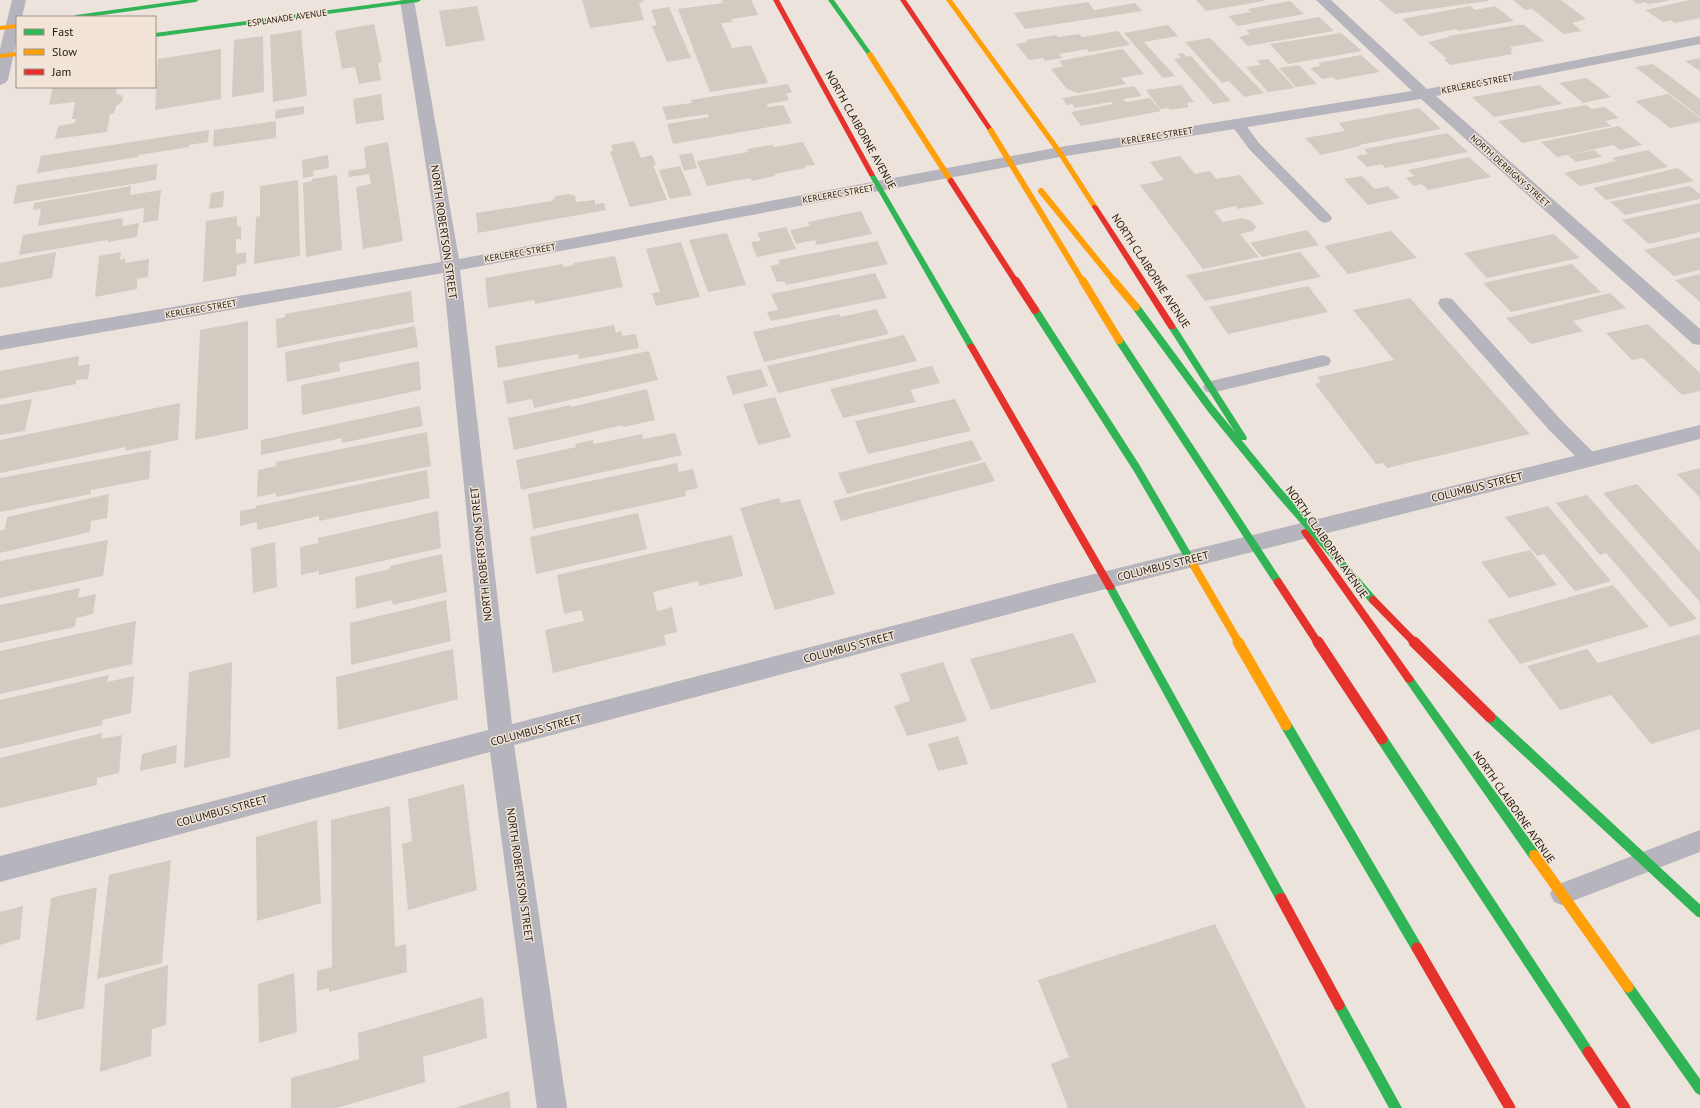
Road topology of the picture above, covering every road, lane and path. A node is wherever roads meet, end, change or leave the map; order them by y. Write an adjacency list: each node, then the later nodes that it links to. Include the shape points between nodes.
1 (19, 0): 11 (street)
2 (196, 0): 10 (main road)
3 (776, 0): 21 (main road, NORTH CLAIBORNE AVENUE)
4 (831, 0): 15 (main road)
5 (839, 0): 15 (main road)
6 (903, 0): 19 (main road)
7 (949, 0): 20 (main road, NORTH CLAIBORNE AVENUE)
8 (1323, 0): 17 (street, NORTH DERBIGNY STREET)
9 (411, 1): 12 (main road, ESPLANADE AVENUE); 23 (street, NORTH ROBERTSON STREET)
10 (83, 16)
11 (10, 27): 14 (street)
12 (156, 35)
13 (1700, 40): 17 (street, KERLEREC STREET)
14 (7, 55): 16 (street)
15 (870, 55): 41 (main road, bridge, via 1136,467)
16 (0, 80)
17 (1424, 94): 18 (street, KERLEREC STREET); 25 (street, NORTH DERBIGNY STREET)
18 (1237, 124): 20 (street, KERLEREC STREET); 22 (lane, via 1254,146)
19 (991, 131): 37 (main road, bridge, via 1136,307 1221,422 1390,618 1494,721); 42 (main road, bridge, via 1105,319)
20 (1060, 152): 21 (street, KERLEREC STREET); 28 (main road, NORTH CLAIBORNE AVENUE)
21 (879, 187): 23 (street, KERLEREC STREET); 32 (main road, NORTH CLAIBORNE AVENUE)
22 (1325, 218)
23 (451, 266): 26 (street, KERLEREC STREET); 33 (street, NORTH ROBERTSON STREET)
24 (1446, 303): 30 (lane, via 1556,426)
25 (1700, 339)
26 (0, 343)
27 (1323, 361): 28 (lane)
28 (1211, 387): 31 (main road, NORTH CLAIBORNE AVENUE)
29 (1700, 432): 30 (street, COLUMBUS STREET)
30 (1589, 459): 31 (street, COLUMBUS STREET)
31 (1303, 530): 32 (street, COLUMBUS STREET); 36 (main road, NORTH CLAIBORNE AVENUE)
32 (1106, 580): 33 (street, COLUMBUS STREET); 40 (main road, NORTH CLAIBORNE AVENUE)
33 (501, 739): 35 (street, COLUMBUS STREET); 39 (street, NORTH ROBERTSON STREET)
34 (1700, 841): 36 (lane)
35 (0, 869)
36 (1562, 894): 38 (main road, NORTH CLAIBORNE AVENUE)
37 (1700, 912)
38 (1700, 1089)
39 (552, 1108)
40 (1396, 1108)
41 (1510, 1108)
42 (1625, 1108)

